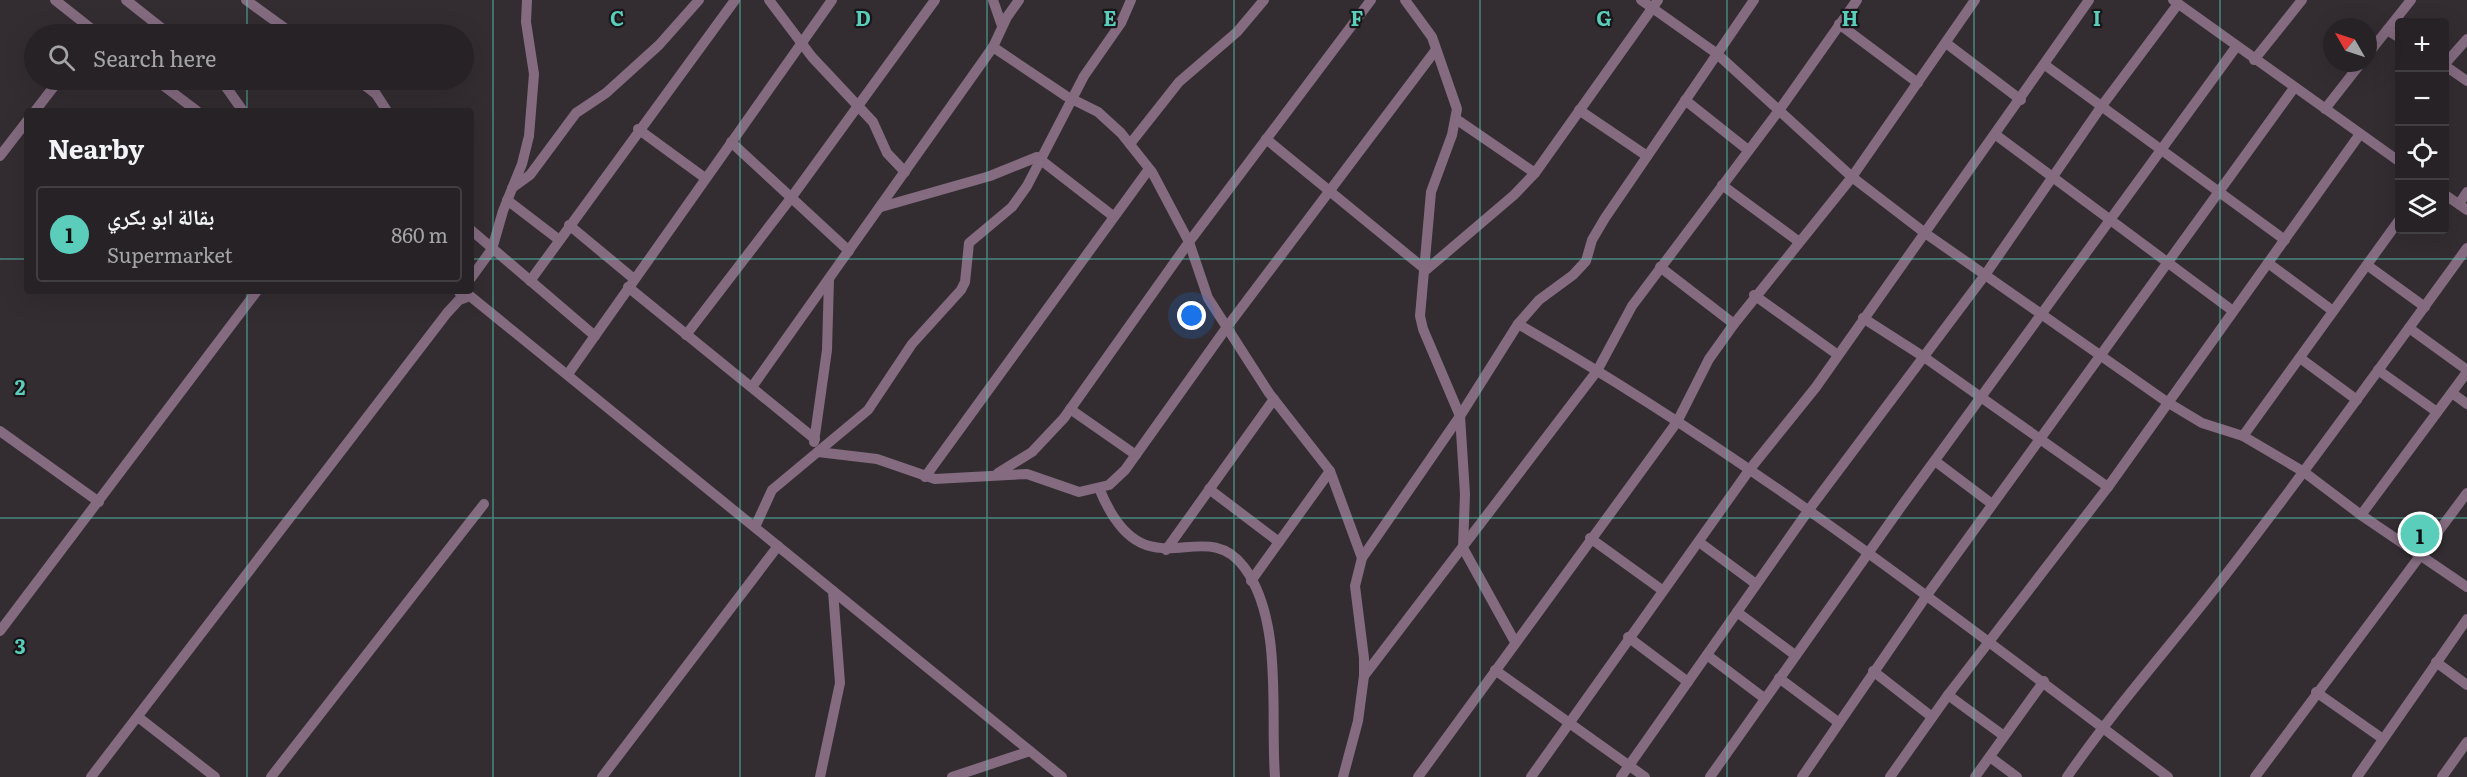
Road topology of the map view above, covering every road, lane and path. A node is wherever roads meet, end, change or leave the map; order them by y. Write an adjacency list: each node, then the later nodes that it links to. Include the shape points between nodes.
1 (54, 0): 25 (street)
2 (126, 0): 26 (street)
3 (246, 0): 27 (street)
4 (527, 0): 85 (street, via 526,22 534,64 532,114 522,164)
5 (699, 0): 85 (street, via 659,45 606,93 576,113 530,175)
6 (735, 0): 66 (street)
7 (769, 0): 35 (street)
8 (832, 0): 35 (street)
9 (935, 0): 55 (street)
10 (993, 0): 29 (street)
11 (1019, 0): 29 (street)
12 (1131, 0): 52 (street)
13 (1264, 0): 71 (street, via 1233,37 1179,82)
14 (1371, 0): 69 (street)
15 (1405, 0): 38 (street, via 1432,38)
16 (1641, 0): 24 (street)
17 (1754, 0): 39 (street)
18 (1857, 0): 28 (street)
19 (1975, 0): 33 (street)
20 (2089, 0): 42 (street)
21 (2302, 0): 40 (street)
22 (2411, 0): 30 (street)
23 (2176, 2): 37 (street); 56 (street)
24 (1655, 4): 39 (street); 63 (street)
25 (84, 24)
26 (156, 24)
27 (279, 24)
28 (1839, 24): 46 (street); 61 (street)
29 (1002, 26): 36 (street)
30 (2387, 30): 31 (street); 34 (street)
31 (2395, 35)
32 (2467, 39): 41 (street)
33 (1946, 43): 46 (street); 54 (street)
34 (2377, 43)
35 (801, 45): 55 (street); 70 (street)
36 (993, 47): 52 (street); 79 (street)
37 (2236, 47): 40 (street); 72 (street)
38 (1435, 51): 64 (street, via 1454,95); 86 (street)
39 (1716, 53): 53 (street); 61 (street)
40 (2254, 60): 47 (street)
41 (2449, 60)
42 (2045, 65): 54 (street); 56 (street)
43 (2449, 68): 45 (street)
44 (2354, 72): 62 (street)
45 (2467, 81)
46 (1918, 83): 81 (street)
47 (2294, 88): 62 (street); 87 (street)
48 (51, 90): 57 (street)
49 (169, 90): 58 (street)
50 (229, 90): 59 (street)
51 (371, 90): 60 (street)
52 (1072, 100): 71 (street, via 1098,112); 77 (street)
53 (1685, 100): 73 (street); 75 (street)
54 (2020, 100): 68 (street)
55 (858, 106): 79 (street, via 873,122 887,153); 90 (street)
56 (2101, 107): 72 (street); 83 (street)
57 (36, 108)
58 (193, 108)
59 (241, 108)
60 (385, 108)
61 (1780, 109): 73 (street); 81 (street)
62 (2325, 109): 67 (street)
63 (1580, 110): 75 (street); 80 (street)
64 (1456, 120): 80 (street); 111 (street, via 1431,192)
65 (24, 125): 74 (street)
66 (638, 129): 82 (street); 96 (street)
67 (2360, 134): 76 (street); 101 (street)
68 (1996, 135): 83 (street); 99 (street)
69 (1266, 139): 86 (street); 103 (street)
70 (731, 142): 82 (street); 90 (street)
71 (1130, 144): 78 (street)
72 (2161, 149): 87 (street); 95 (street)
73 (1748, 150): 84 (street)
74 (0, 156)
75 (1647, 156): 126 (street, via 1592,240 1586,261 1539,300)
76 (2395, 158)
77 (1043, 159): 92 (street, via 1035,157 990,176); 94 (street); 155 (street, via 1012,207 969,243 961,290 912,344 868,410)
78 (1149, 169): 94 (street); 103 (street)
79 (905, 172): 92 (street)
80 (1535, 173): 111 (street)
81 (1852, 177): 99 (street); 102 (street)
82 (705, 178): 116 (street)
83 (2052, 178): 95 (street); 112 (street)
84 (1722, 185): 102 (street); 110 (street)
85 (512, 188): 91 (street)
86 (1330, 192): 111 (street); 128 (street)
87 (2220, 192): 101 (street); 107 (street)
88 (2467, 192): 93 (street)
89 (2449, 197): 93 (street)
90 (791, 198): 106 (street); 130 (street)
91 (507, 200): 100 (street); 105 (street)
92 (881, 207): 106 (street)
93 (2463, 207)
94 (1113, 216): 161 (street)
95 (2111, 221): 107 (street); 124 (street)
96 (569, 225): 100 (street); 116 (street)
97 (2395, 226): 109 (street)
98 (474, 233): 105 (street)
99 (1925, 233): 112 (street); 125 (street)
100 (558, 239): 115 (street)
101 (2285, 240): 108 (street)
102 (1798, 241): 120 (street)
103 (1189, 242): 128 (street, via 1208,298); 147 (street)
104 (2467, 248): 121 (street)
105 (492, 249): 113 (street); 115 (street)
106 (849, 251): 114 (street)
107 (2165, 263): 122 (street); 133 (street)
108 (2268, 263): 122 (street); 123 (street)
109 (2367, 265): 121 (street); 123 (street)
110 (1660, 267): 127 (street); 137 (street, via 1632,306)
111 (1426, 270): 149 (street, via 1420,316 1423,329)
112 (1985, 274): 124 (street); 134 (street)
113 (474, 275)
114 (829, 279): 140 (street); 153 (street, via 827,350)
115 (530, 281): 131 (street)
116 (631, 283): 130 (street); 131 (street)
117 (255, 294): 167 (street)
118 (459, 294): 207 (street)
119 (463, 294): 139 (street, via 476,299)
120 (1754, 295): 127 (street); 132 (street)
121 (2425, 307): 129 (street)
122 (2233, 311): 145 (street)
123 (2333, 311): 135 (street)
124 (2042, 316): 133 (street); 142 (street)
125 (1863, 318): 132 (street); 134 (street)
126 (1518, 324): 137 (street); 149 (street)
127 (1734, 324): 150 (street, via 1709,359)
128 (1227, 327): 143 (street); 156 (street)
129 (2409, 328): 136 (street); 138 (street)
130 (686, 335): 140 (street)
131 (595, 336): 139 (street)
132 (1838, 356): 158 (street)
133 (2101, 356): 145 (street); 154 (street)
134 (1924, 357): 142 (street); 170 (street)
135 (2300, 358): 144 (street); 152 (street)
136 (2378, 370): 144 (street); 148 (street)
137 (1597, 371): 150 (street); 177 (street)
138 (2467, 371): 141 (street)
139 (568, 374): 172 (street)
140 (752, 387): 153 (street)
141 (2452, 393): 146 (street); 148 (street)
142 (1981, 396): 154 (street); 157 (street)
143 (1274, 399): 159 (street); 165 (street)
144 (2357, 400): 160 (street)
145 (2167, 402): 152 (street, via 2202,423); 163 (street)
146 (2467, 404)
147 (1070, 409): 156 (street); 162 (street, via 1032,452)
148 (2438, 411): 171 (street)
149 (1460, 416): 177 (street, via 1465,494); 181 (street)
150 (1677, 422): 158 (street); 173 (street)
151 (0, 431): 167 (street)
152 (2243, 436): 160 (street)
153 (815, 439): 155 (street)
154 (2040, 439): 163 (street); 169 (street)
155 (814, 455): 161 (street, via 877,459); 172 (street, via 772,490)
156 (1136, 455): 164 (street, via 1116,480)
157 (1935, 461): 169 (street); 179 (street)
158 (1750, 469): 170 (street); 175 (street)
159 (1330, 471): 174 (street); 181 (street)
160 (2304, 472): 171 (street); 211 (street)
161 (925, 477): 162 (street)
162 (990, 477): 164 (street, via 1026,474 1070,490)
163 (2108, 487): 192 (street)
164 (1099, 488): 178 (street, via 1106,506 1127,536)
165 (1209, 489): 174 (street); 178 (street)
166 (2467, 493): 180 (street)
167 (99, 502): 190 (street)
168 (484, 504): 223 (street)
169 (1992, 504): 187 (street)
170 (1808, 511): 179 (street); 183 (street)
171 (2361, 515): 180 (street)
172 (755, 527): 176 (street)
173 (1590, 538): 185 (street); 193 (street)
174 (1279, 542): 182 (street)
175 (1698, 542): 183 (street); 185 (street)
176 (778, 546): 186 (street); 224 (street)
177 (1463, 548): 193 (street); 199 (street)
178 (1166, 550): 182 (street, via 1208,545 1221,549 1244,567)
179 (1868, 553): 187 (street); 195 (street)
180 (2420, 556): 184 (street); 204 (street)
181 (1362, 558): 199 (street, via 1355,586)
182 (1251, 581): 228 (street, via 1263,606 1274,668)
183 (1756, 584): 188 (street)
184 (2467, 587)
185 (1662, 590): 191 (street)
186 (833, 591): 215 (street); 225 (street, via 840,683)
187 (1927, 595): 192 (street); 198 (street)
188 (1737, 612): 194 (street); 195 (street)
189 (2467, 619): 196 (street)
190 (0, 632)
191 (1628, 637): 202 (street); 209 (street)
192 (1991, 641): 201 (street); 205 (street)
193 (1515, 642): 197 (street)
194 (1707, 655): 202 (street); 206 (street)
195 (1795, 655): 200 (street)
196 (2436, 662): 203 (street); 213 (street)
197 (1495, 670): 209 (street); 230 (street)
198 (1872, 671): 208 (street); 210 (street)
199 (1364, 676): 229 (street, via 1358,721)
200 (1779, 678): 206 (street); 210 (street)
201 (2044, 681): 211 (street); 212 (street)
202 (1688, 682): 217 (street)
203 (2467, 685)
204 (2316, 692): 213 (street); 239 (street)
205 (1948, 695): 208 (street); 212 (street)
206 (1764, 698): 234 (street)
207 (138, 717): 221 (street); 222 (street)
208 (1932, 717): 235 (street)
209 (1568, 722): 217 (street); 231 (street)
210 (1838, 722): 219 (street)
211 (2102, 727): 218 (street); 238 (street)
212 (2004, 736): 216 (street)
213 (2383, 740): 220 (street)
214 (2467, 742): 240 (street)
215 (1030, 751): 226 (street); 227 (street)
216 (1989, 757): 236 (street); 237 (street)
217 (1630, 766): 232 (street); 233 (street)
218 (2162, 775)
219 (1805, 776)
220 (2360, 776)
221 (91, 777)
222 (215, 777)
223 (271, 777)
224 (602, 777)
225 (820, 777)
226 (952, 777)
227 (1062, 777)
228 (1275, 777)
229 (1343, 777)
230 (1418, 777)
231 (1531, 777)
232 (1622, 777)
233 (1646, 777)
234 (1710, 777)
235 (1890, 777)
236 (1975, 777)
237 (2017, 777)
238 (2067, 777)
239 (2255, 777)
240 (2442, 777)

